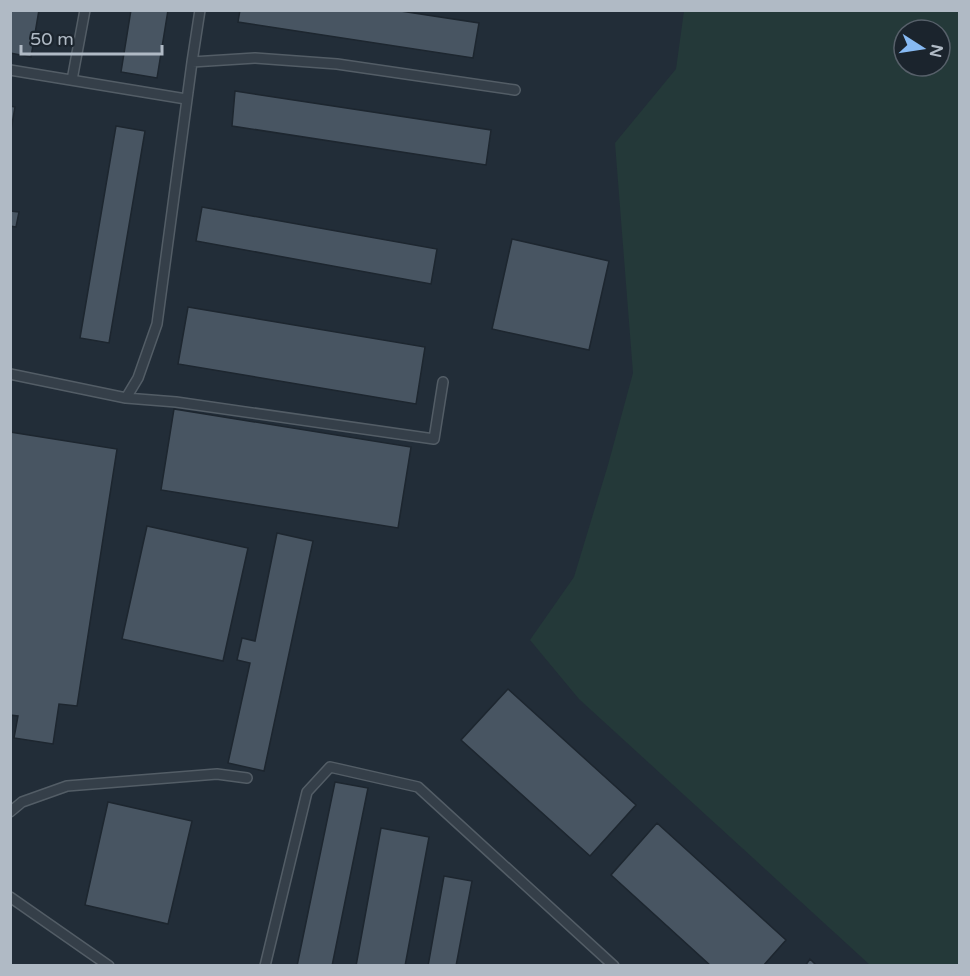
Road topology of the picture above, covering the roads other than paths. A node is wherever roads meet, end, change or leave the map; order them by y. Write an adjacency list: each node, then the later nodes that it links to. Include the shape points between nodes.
1 (85, 10): 5 (lane)
2 (200, 10): 3 (lane)
3 (192, 62): 6 (lane, via 255,58 337,64); 7 (lane)
4 (10, 70): 5 (lane)
5 (72, 80): 7 (lane)
6 (515, 90)
7 (186, 99): 10 (lane, via 157,324 138,378)
8 (10, 374): 10 (lane)
9 (443, 382): 10 (lane, via 434,439)
10 (126, 398)
11 (247, 778): 12 (lane, via 217,774 67,786 22,802)
12 (10, 812)
13 (10, 897): 14 (lane)
14 (109, 966)
15 (265, 966): 16 (lane, via 307,792 330,767 418,787)
16 (614, 966)

